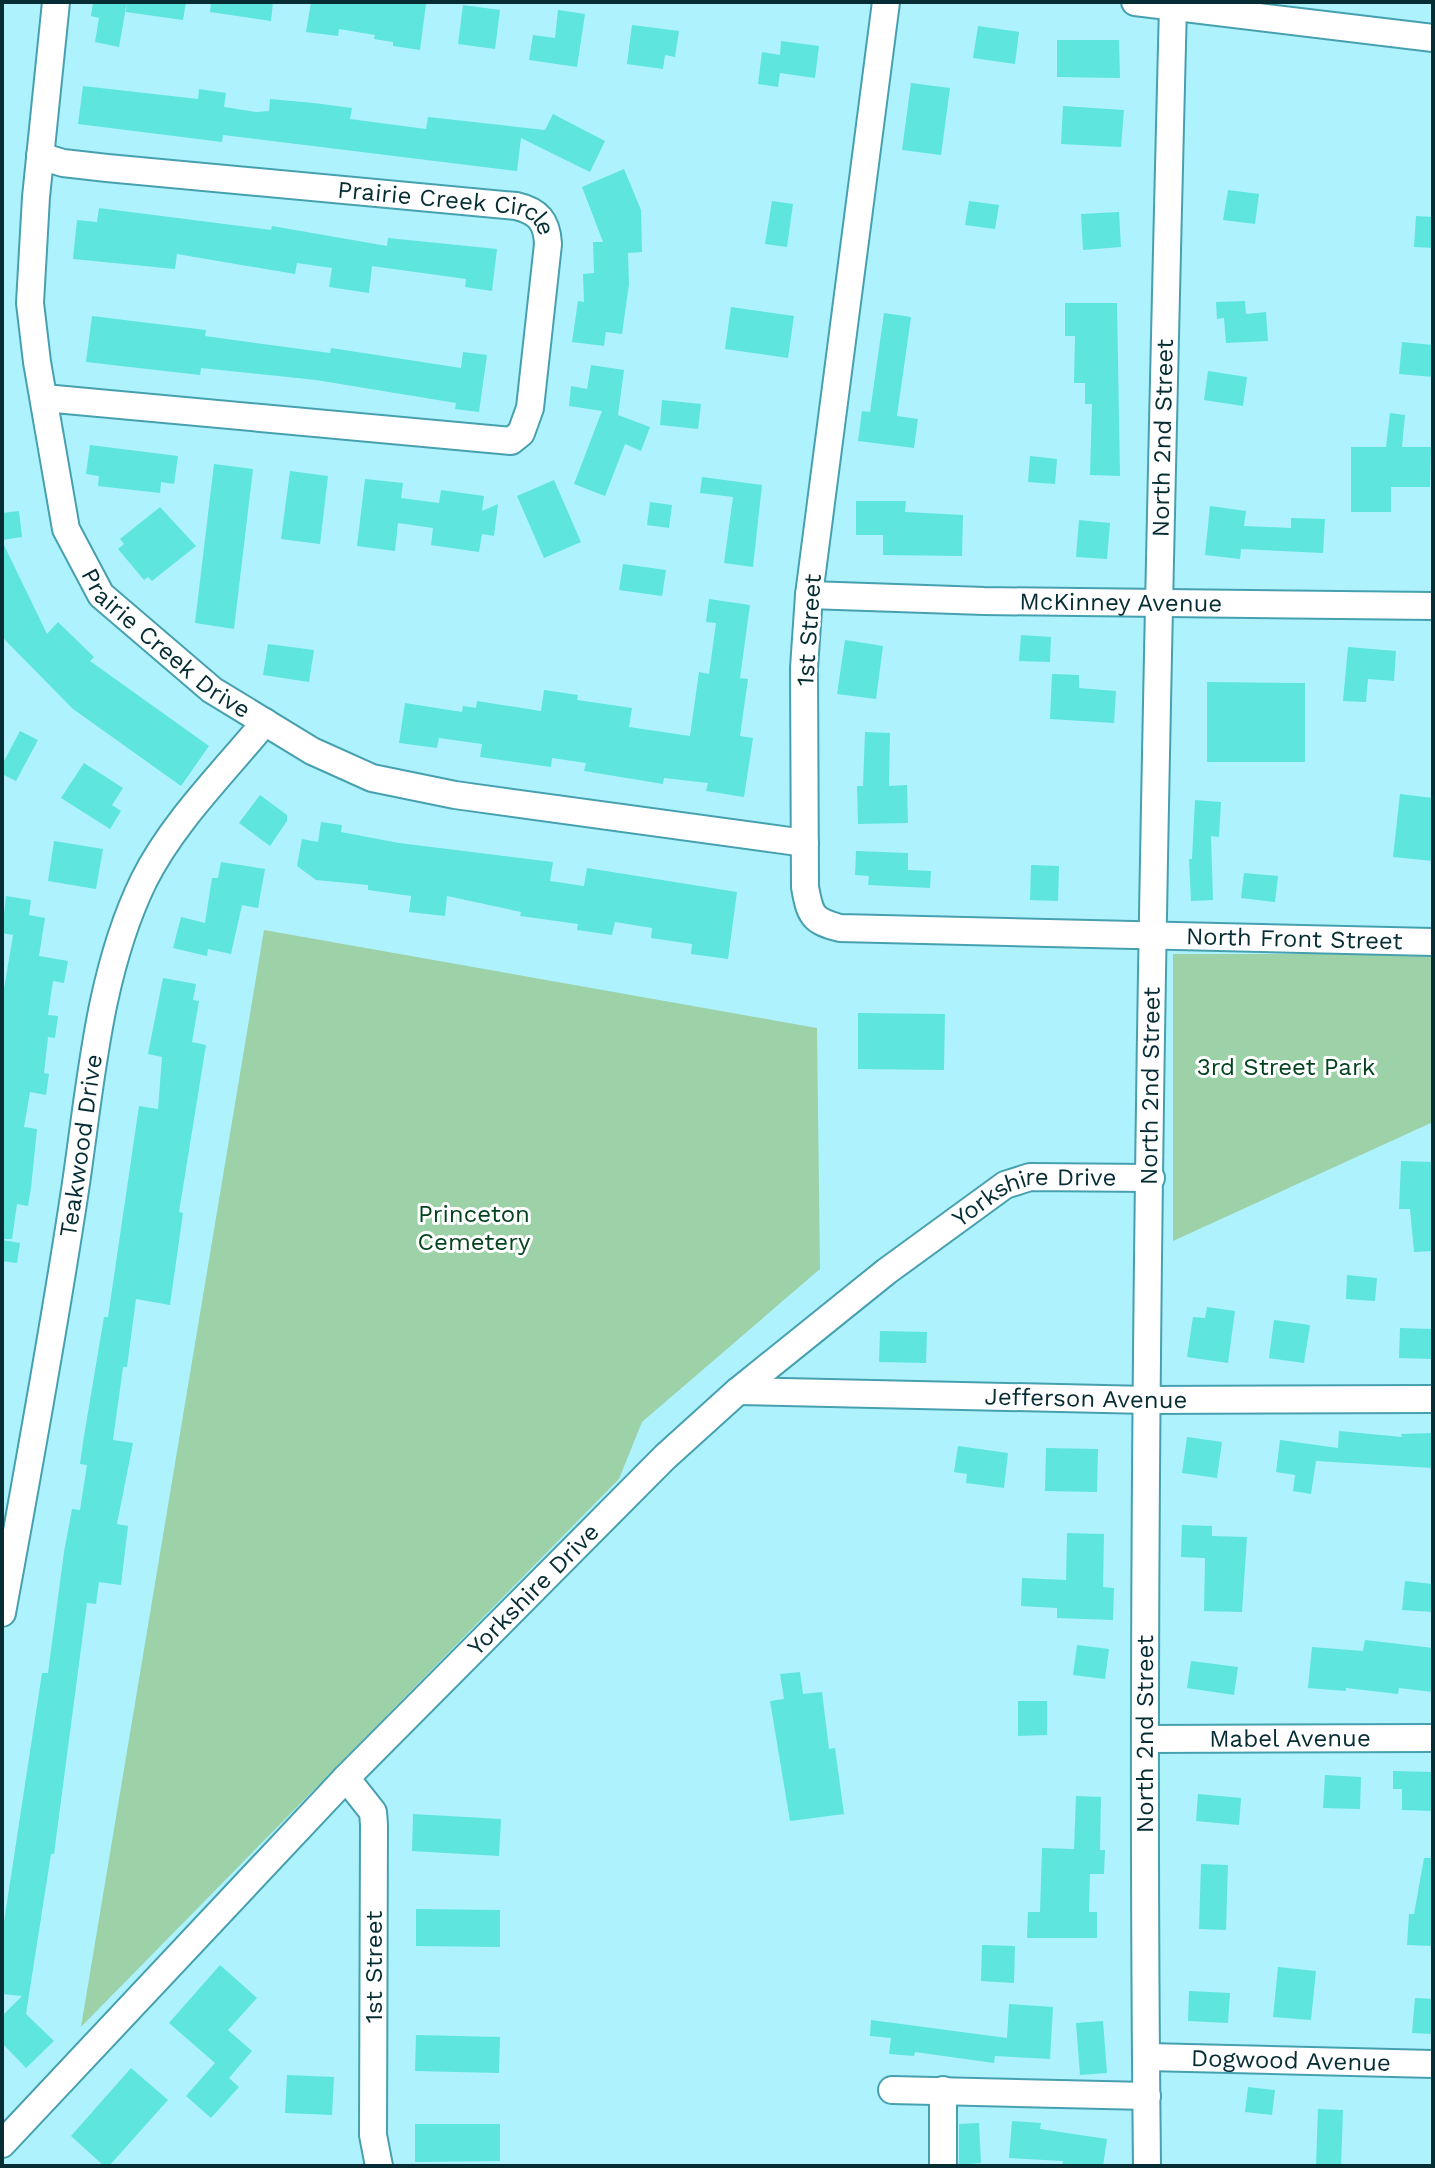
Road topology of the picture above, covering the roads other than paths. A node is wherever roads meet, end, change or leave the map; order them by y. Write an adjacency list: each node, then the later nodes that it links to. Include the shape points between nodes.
1 (56, 2): 6 (street, Prairie Creek Drive)
2 (886, 2): 8 (street, 1st Street)
3 (1135, 2): 4 (street)
4 (1173, 5): 5 (street); 9 (street, North 2nd Street)
5 (1433, 38)
6 (40, 156): 7 (street, Prairie Creek Drive, via 30,303); 7 (street, Prairie Creek Circle, via 107,168 516,206 538,214 547,228 548,244 530,408 521,433 511,441)
7 (44, 398): 11 (street, Prairie Creek Drive, via 66,529 101,595 212,690)
8 (809, 595): 9 (street, McKinney Avenue); 12 (street, 1st Street)
9 (1157, 600): 10 (street, McKinney Avenue); 13 (street, North 2nd Street)
10 (1433, 606)
11 (265, 722): 12 (street, Prairie Creek Drive, via 372,778 455,795); 19 (street, Teakwood Drive, via 179,826 145,878 120,938)
12 (805, 843): 13 (street, 1st Street, via 809,909 819,923 866,930)
13 (1155, 938): 14 (street, North Front Street); 15 (street, North 2nd Street)
14 (1433, 942)
15 (1151, 1178): 16 (street, Yorkshire Drive, via 1030,1177 1005,1185); 18 (street, North 2nd Street)
16 (738, 1391): 18 (street, Jefferson Avenue); 22 (street, Yorkshire Drive, via 665,1457)
17 (1433, 1399): 18 (street, Jefferson Avenue)
18 (1148, 1400): 21 (street, North 2nd Street)
19 (2, 1613)
20 (1433, 1738): 21 (street, Mabel Avenue)
21 (1146, 1739): 23 (street, North 2nd Street)
22 (346, 1778): 28 (street, Yorkshire Drive); 29 (street, 1st Street, via 373,1812 373,2135)
23 (1147, 2057): 24 (street, Dogwood Avenue); 27 (street, North 2nd Street)
24 (1433, 2064)
25 (892, 2090): 26 (street)
26 (943, 2090): 27 (street); 30 (street)
27 (1147, 2096): 31 (street, North 2nd Street)
28 (8, 2127)
29 (379, 2166)
30 (943, 2166)
31 (1147, 2166)

